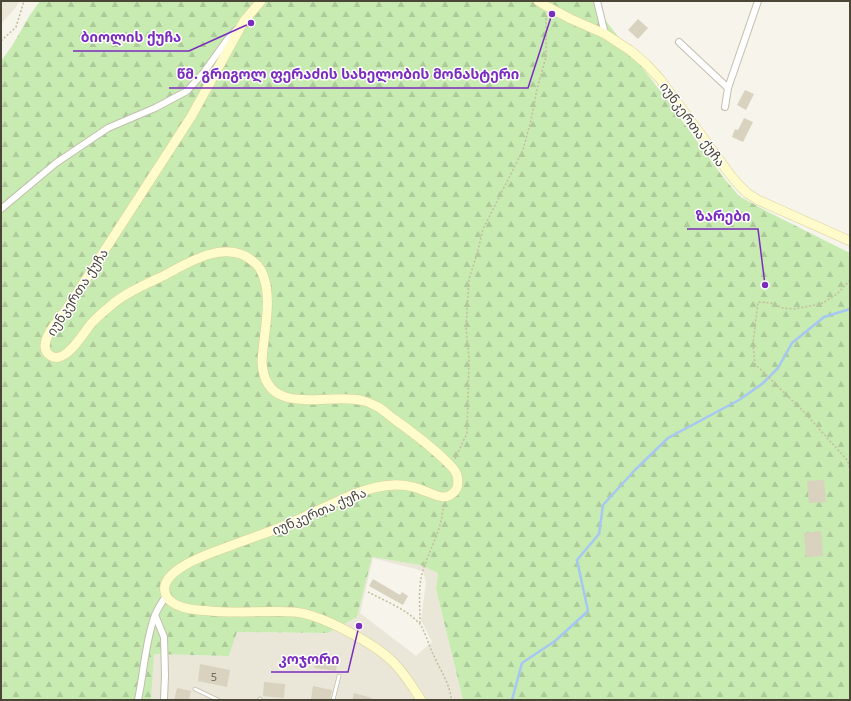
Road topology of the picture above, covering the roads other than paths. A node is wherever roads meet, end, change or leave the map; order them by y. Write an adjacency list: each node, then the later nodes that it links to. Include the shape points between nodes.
1 (261, 1): 5 (main road, იუნკერთა ქუჩა)
2 (597, 1): 6 (street)
3 (758, 1): 8 (street)
4 (542, 4): 6 (main road, იუნკერთა ქუჩა)
5 (244, 21): 10 (street, via 188,91 108,128 56,163); 12 (main road, იუნკერთა ქუჩა, via 191,117 50,332 45,343 47,354 53,358 64,356 107,308 144,285 203,256 236,252 255,263 263,273 266,284 268,300 262,372 271,389 286,397 300,400 350,399 378,407 433,448 452,466 457,474 458,485 450,496 442,497 398,484 366,490 277,528 201,556 170,576 166,583)
6 (605, 34): 11 (main road, იუნკერთა ქუჩა, via 631,51 660,78 729,173 747,193)
7 (679, 42): 8 (street)
8 (728, 88): 9 (street)
9 (725, 107)
10 (1, 209)
11 (850, 241)
12 (166, 596): 13 (street); 20 (main road, via 172,604 180,607 211,611 296,612 322,619 373,646 412,684)
13 (155, 615): 16 (street, via 147,643); 17 (street, via 164,637)
14 (339, 676): 19 (lane)
15 (195, 689): 18 (lane)
16 (138, 700)
17 (164, 700)
18 (218, 700)
19 (333, 700)
20 (421, 700)

